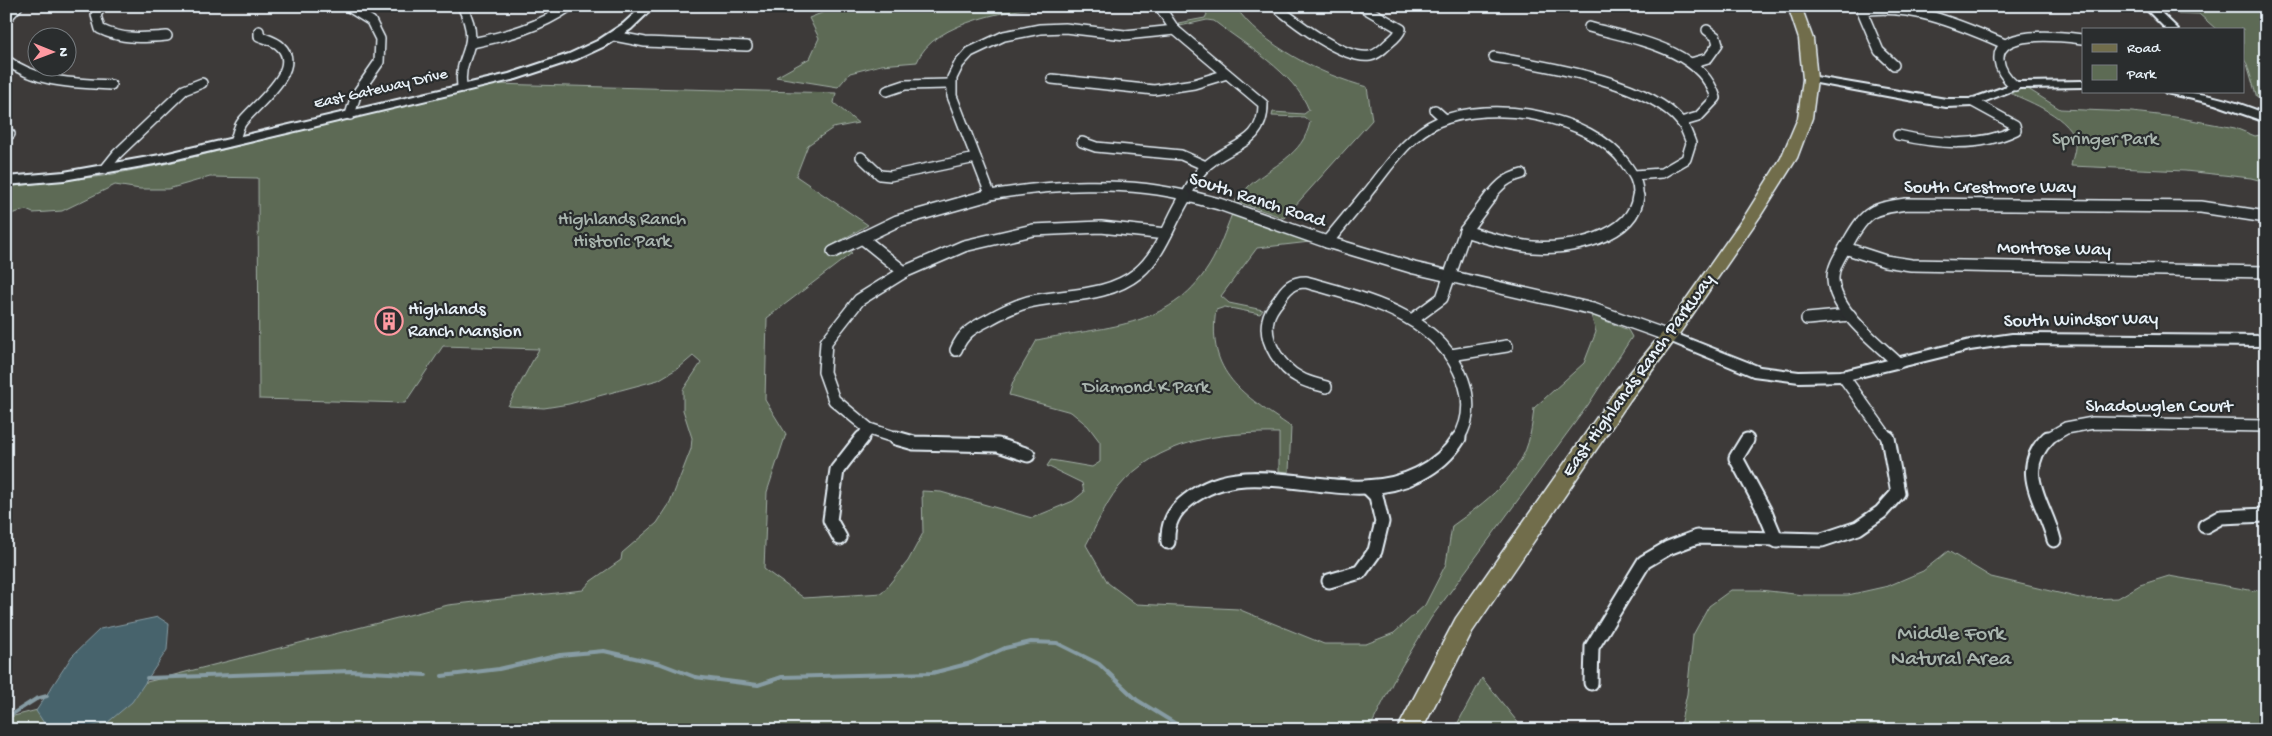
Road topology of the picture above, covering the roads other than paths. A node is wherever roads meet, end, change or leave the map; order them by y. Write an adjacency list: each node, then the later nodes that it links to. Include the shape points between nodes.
1 (18, 6): 12 (street)
2 (102, 6): 18 (street, via 96,15 100,28 111,36)
3 (347, 6): 42 (street, via 371,21 380,39 379,62 356,95)
4 (462, 6): 21 (street, via 468,17)
5 (570, 6): 21 (street, via 558,16 528,30)
6 (650, 6): 19 (street, East Gateway Drive)
7 (1159, 6): 15 (street)
8 (1275, 6): 9 (street, via 1305,30 1361,56 1372,55 1401,29)
9 (1361, 6)
10 (1794, 6): 30 (main road, East Highlands Ranch Parkway, via 1806,39)
11 (2148, 6): 14 (street)
12 (6, 19)
13 (1589, 27): 26 (street, via 1647,44)
14 (2172, 28)
15 (1175, 30): 28 (street); 32 (street, via 1124,35 1038,28 1004,35 969,53 952,72)
16 (1707, 30): 26 (street, via 1716,37 1718,44 1708,58)
17 (259, 31): 47 (street, via 259,36 282,47 288,66 278,83 240,124)
18 (168, 36)
19 (614, 36): 23 (street, via 645,42); 36 (street, East Gateway Drive, via 537,70)
20 (2082, 39): 22 (street, via 2037,37)
21 (472, 43): 36 (street, via 459,77)
22 (2005, 44): 27 (street, via 1928,13 1868,8 1862,12 1879,51); 35 (street, via 2000,52 2000,68)
23 (747, 46)
24 (1494, 57): 45 (street, via 1608,82 1650,100)
25 (6, 60): 34 (street, via 35,76 69,83)
26 (1691, 63): 45 (street, via 1710,80 1716,98 1698,117)
27 (1894, 65)
28 (1227, 74): 29 (street, via 1194,84 1154,90); 51 (street, via 1263,104 1265,114 1263,122 1248,139)
29 (1052, 79)
30 (1810, 79): 40 (street, via 1915,99); 71 (main road, East Highlands Ranch Parkway, via 1805,118 1789,158)
31 (202, 82): 52 (street, via 184,90)
32 (949, 84): 37 (street, via 905,85); 50 (street)
33 (2082, 84): 35 (street)
34 (111, 85)
35 (2015, 86): 40 (street)
36 (462, 87): 42 (street, East Gateway Drive)
37 (887, 91)
38 (2181, 92): 39 (street)
39 (2204, 94): 43 (street)
40 (1973, 102): 46 (street, via 2015,125 2016,130 1996,139 1964,142 1919,141)
41 (1435, 110): 44 (street)
42 (350, 115): 47 (street, East Gateway Drive)
43 (2266, 118)
44 (1445, 119): 54 (street, via 1508,112 1540,116 1574,126 1594,135 1622,158); 62 (street, via 1413,138)
45 (1681, 122): 54 (street, via 1691,142 1686,159 1662,174)
46 (1898, 135)
47 (235, 140): 52 (street, East Gateway Drive)
48 (1082, 142): 51 (street, via 1096,147 1173,154)
49 (861, 157): 50 (street, via 880,174 890,176)
50 (976, 158): 56 (street)
51 (1206, 166): 57 (street)
52 (105, 169): 55 (street, East Gateway Drive)
53 (1522, 174): 59 (street, via 1500,184)
54 (1634, 175): 59 (street, via 1640,192 1634,213 1620,227 1599,238 1562,247 1534,247 1500,242)
55 (6, 181)
56 (990, 194): 57 (street, South Ranch Road, via 1090,186); 61 (street, South Ranch Road, via 897,221)
57 (1185, 195): 60 (street); 62 (street, South Ranch Road)
58 (2266, 218): 63 (street, South Crestmore Way, via 2201,207 1906,204 1879,209 1863,218)
59 (1465, 231): 67 (street)
60 (1166, 234): 65 (street, via 1101,228 1033,230 964,246); 74 (street, via 1155,257 1123,283 1098,292 1031,302 1002,311 963,333)
61 (862, 238): 64 (street, South Ranch Road); 65 (street)
62 (1328, 242): 67 (street, South Ranch Road)
63 (1845, 248): 66 (street, Montrose Way, via 1885,261 1911,265); 68 (street, South Crestmore Way, via 1833,280 1837,296)
64 (833, 252)
65 (904, 272): 80 (street, via 859,300 826,342 824,372 834,400)
66 (2266, 272)
67 (1451, 277): 70 (street, via 1442,298); 71 (street, South Ranch Road, via 1593,309)
68 (1850, 315): 69 (street); 76 (street, South Crestmore Way)
69 (1807, 319)
70 (1412, 320): 75 (street, via 1436,338); 78 (street, via 1386,308 1306,282 1295,281 1287,287 1270,313 1267,325 1269,338 1276,356 1297,378)
71 (1669, 336): 77 (street, South Windsor Way, via 1758,372); 92 (main road, East Highlands Ranch Parkway, via 1623,395 1464,625)
72 (2266, 340): 76 (street, South Windsor Way, via 2012,339 1970,345)
73 (1507, 346): 75 (street)
74 (956, 350)
75 (1451, 355): 83 (street, via 1463,376 1469,401 1466,423 1455,446 1440,462 1415,477)
76 (1898, 363): 77 (street, South Windsor Way)
77 (1843, 376): 87 (street, via 1888,436 1898,493 1881,512 1858,528 1822,540)
78 (1326, 388)
79 (2266, 426): 88 (street, Shadowglen Court, via 2093,423 2065,428 2037,448 2031,467 2034,487 2050,522)
80 (869, 429): 82 (street, via 914,443 998,445); 86 (street, via 837,470 830,520)
81 (1747, 440): 87 (street, via 1736,458)
82 (1028, 455)
83 (1368, 488): 89 (street, via 1259,478 1224,482 1193,495 1175,511 1168,525); 90 (street, via 1376,496 1382,522 1375,551 1360,572)
84 (2266, 515): 85 (street, via 2222,517)
85 (2205, 526)
86 (840, 538)
87 (1777, 540): 91 (street, via 1697,537 1644,562 1592,647)
88 (2054, 540)
89 (1168, 542)
90 (1329, 581)
91 (1591, 683)
92 (1409, 730)

